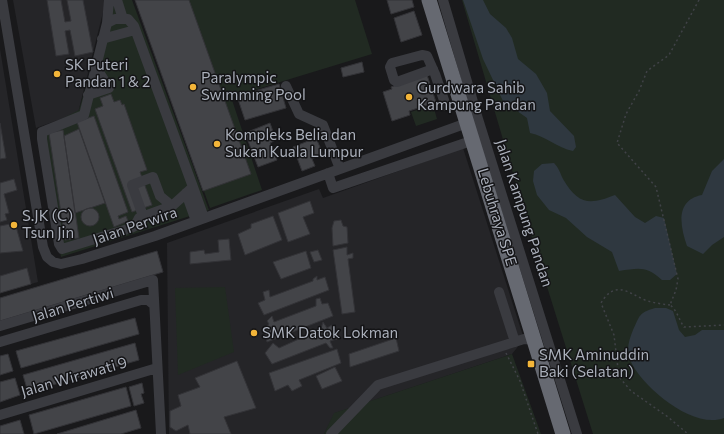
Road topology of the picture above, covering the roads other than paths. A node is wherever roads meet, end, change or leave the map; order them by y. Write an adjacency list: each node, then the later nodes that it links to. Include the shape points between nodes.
1 (2, 0): 25 (street, Jalan Perwira, via 35,202 47,257 53,262 66,263)
2 (109, 0): 8 (street)
3 (117, 0): 7 (street)
4 (429, 0): 11 (street, Jalan Kampung Pandan); 36 (highway, Lebuhraya SPE, bridge)
5 (437, 0): 38 (highway, Lebuhraya SPE)
6 (443, 0): 16 (street, Jalan Kampung Pandan)
7 (123, 19): 8 (street); 9 (street, via 128,19)
8 (107, 23): 10 (street)
9 (135, 30): 10 (street); 20 (street)
10 (102, 39): 12 (street)
11 (450, 67): 15 (street, via 434,71); 16 (street, Jalan Kampung Pandan)
12 (97, 70): 14 (street); 14 (street, via 109,88)
13 (286, 86): 18 (street, via 299,114 323,125)
14 (88, 95): 24 (street, via 84,115 42,132 59,244 62,249 67,249 131,228 135,226 137,219)
15 (446, 106)
16 (474, 120): 17 (street, Jalan Kampung Pandan); 18 (street, Jalan Perwira); 39 (street, Jalan Kampung Pandan)
17 (474, 140): 19 (street, via 333,188); 29 (street, Jalan Kampung Pandan)
18 (340, 169): 19 (street, Jalan Perwira)
19 (328, 174): 25 (street, Jalan Perwira)
20 (190, 190): 22 (street); 25 (street)
21 (160, 196): 22 (street); 23 (street); 24 (street, via 153,177 132,185)
22 (172, 206): 23 (street)
23 (158, 211): 24 (street)
24 (143, 216)
25 (196, 221)
26 (499, 292): 31 (street)
27 (154, 305): 28 (street, Jalan Pertiwi, via 153,280); 30 (street, Jalan Pertiwi, via 148,300 141,300); 32 (street)
28 (0, 326)
29 (536, 340): 31 (street, via 524,339); 37 (street, Jalan Kampung Pandan)
30 (0, 342)
31 (515, 342): 35 (street, via 378,386)
32 (157, 368): 33 (street, Jalan Wirawati 9); 34 (street)
33 (0, 415)
34 (161, 434)
35 (331, 434)
36 (563, 434)
37 (566, 434)
38 (571, 434)
39 (577, 434)

